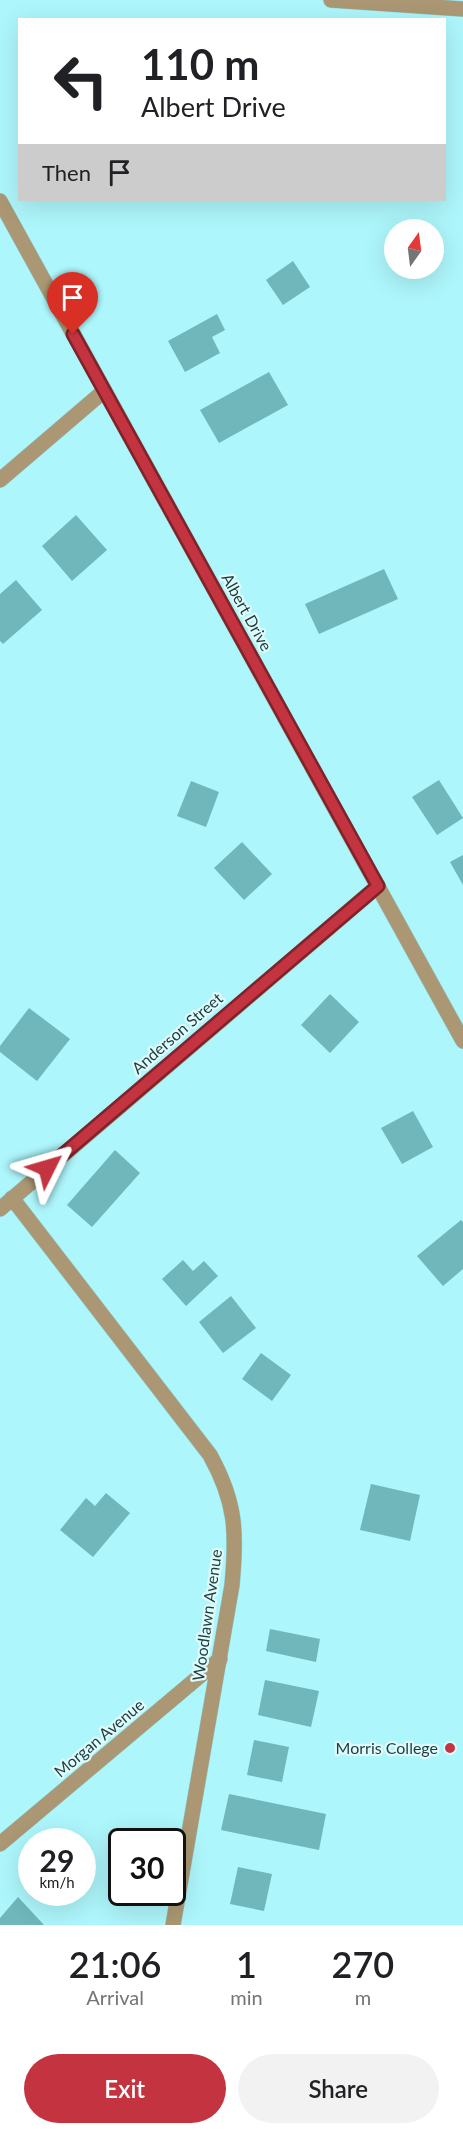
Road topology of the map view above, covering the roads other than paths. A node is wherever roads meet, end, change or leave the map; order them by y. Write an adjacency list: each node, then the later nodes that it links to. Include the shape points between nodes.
1 (331, 0): 2 (street)
2 (463, 9)
3 (0, 201): 4 (street, Albert Drive)
4 (104, 391): 5 (street); 6 (street, Albert Drive)
5 (0, 480)
6 (378, 886): 7 (street, Albert Drive); 8 (street, Anderson Street)
7 (463, 1041)
8 (6, 1203): 9 (street, Woodlawn Avenue, via 210,1455 222,1476 230,1498 235,1550)
9 (220, 1659): 10 (street, Morgan Avenue); 11 (street, Woodlawn Avenue)
10 (0, 1844)
11 (173, 1925)

